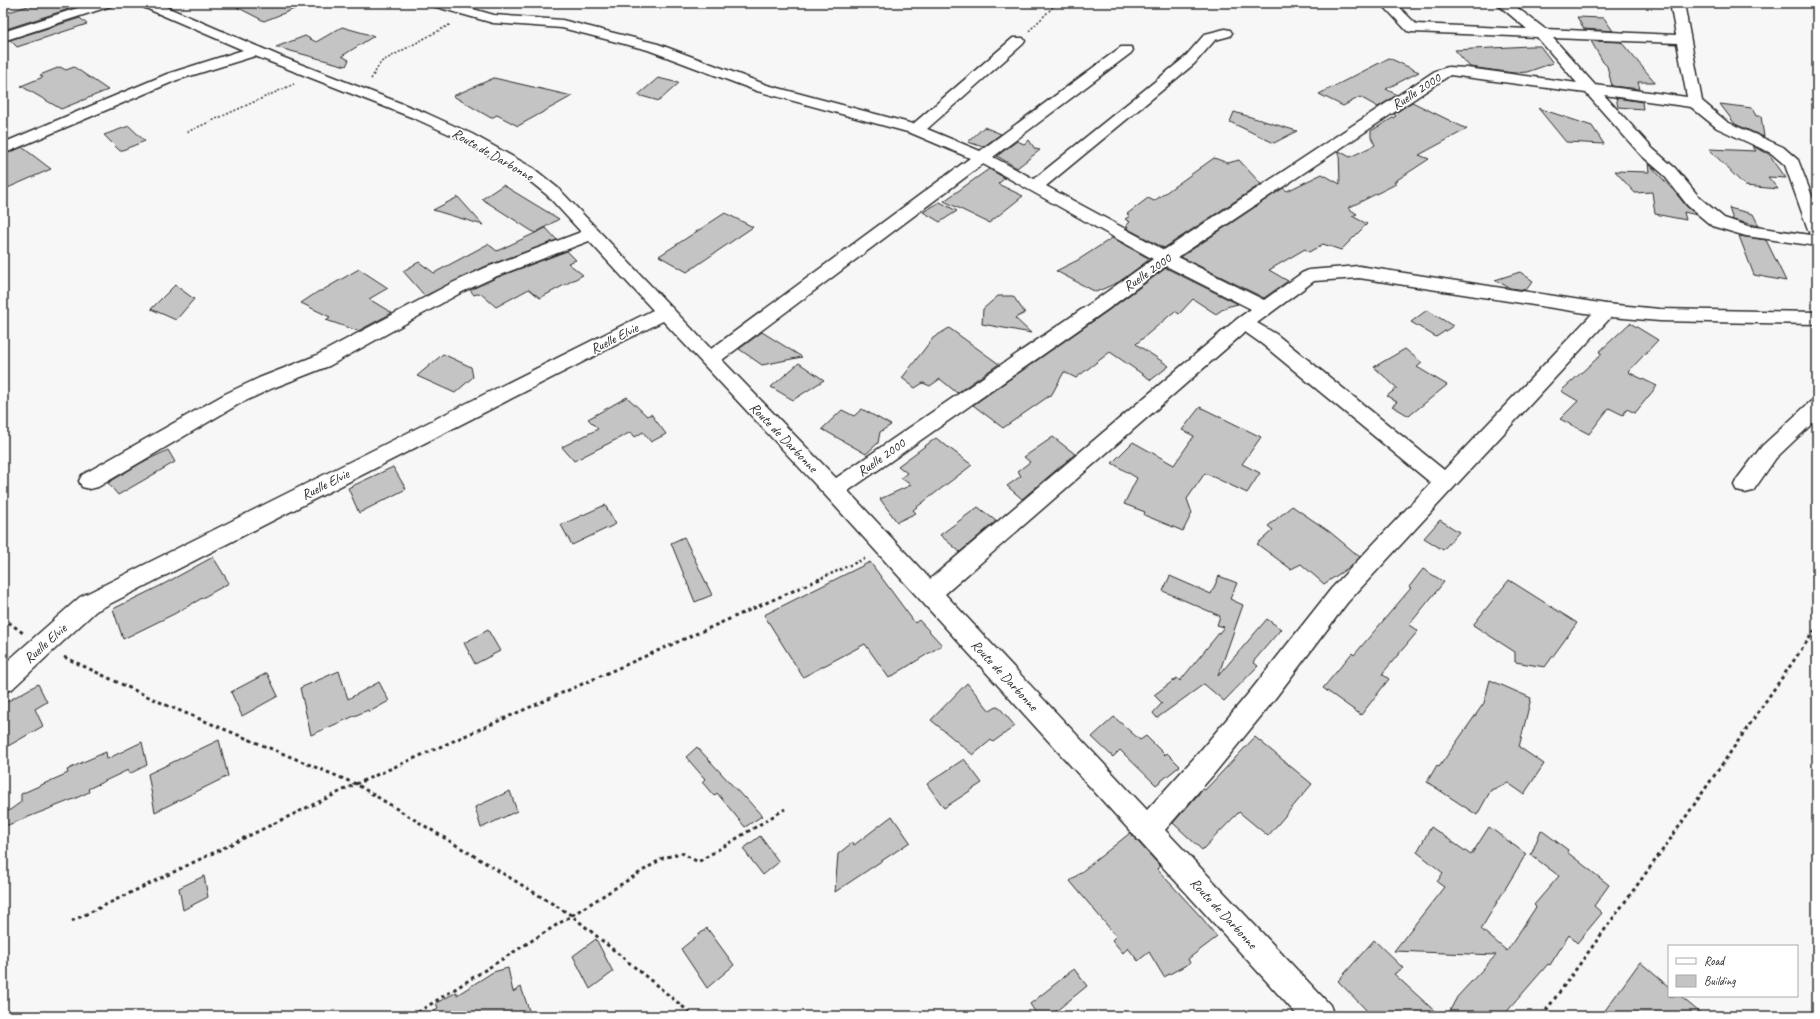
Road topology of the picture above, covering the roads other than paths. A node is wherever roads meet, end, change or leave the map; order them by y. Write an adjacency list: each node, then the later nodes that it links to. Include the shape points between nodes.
1 (106, 3): 9 (street)
2 (146, 3): 13 (street, Route de Darbonne)
3 (438, 3): 16 (street, via 493,19 562,24 653,48 762,88)
4 (1388, 3): 8 (street, via 1412,28)
5 (1503, 3): 8 (street)
6 (1677, 3): 10 (street)
7 (1225, 33): 19 (street, via 1210,38 1189,61)
8 (1542, 34): 10 (street); 14 (street)
9 (3, 37)
10 (1684, 39): 15 (street)
11 (1018, 41): 16 (street)
12 (1126, 50): 18 (street)
13 (256, 51): 17 (street, via 172,77); 21 (street, Route de Darbonne, via 422,116 467,137 527,171 553,192)
14 (1590, 87): 15 (street, Ruelle 2000); 22 (street, via 1647,152 1669,171 1694,202 1718,222 1746,231); 23 (street, Ruelle 2000, via 1467,72 1448,71 1440,74)
15 (1695, 103): 20 (street, via 1722,126 1777,150 1792,163)
16 (916, 130): 18 (street)
17 (3, 149)
18 (982, 157): 19 (street); 29 (street)
19 (1036, 186): 23 (street)
20 (1817, 232)
21 (593, 234): 26 (street, Route de Darbonne); 31 (street, via 491,272 456,288 322,361 232,399)
22 (1817, 241)
23 (1165, 258): 24 (street); 34 (street, Ruelle 2000)
24 (1266, 308): 25 (street, via 1308,277 1316,274 1359,272); 28 (street)
25 (1606, 310): 27 (street, via 1660,315); 32 (street)
26 (665, 312): 29 (street, Route de Darbonne); 36 (street, Ruelle Elvie, via 88,604)
27 (1817, 318)
28 (1244, 323): 32 (street, via 1269,339); 35 (street)
29 (710, 359): 34 (street, Route de Darbonne)
30 (1817, 407): 33 (street, via 1769,452)
31 (90, 481)
32 (1445, 483): 37 (street, via 1340,596 1261,697)
33 (1745, 485)
34 (834, 490): 35 (street, Route de Darbonne)
35 (930, 593): 37 (street, Route de Darbonne)
36 (3, 681)
37 (1147, 830): 38 (street, Route de Darbonne)
38 (1319, 1016)

